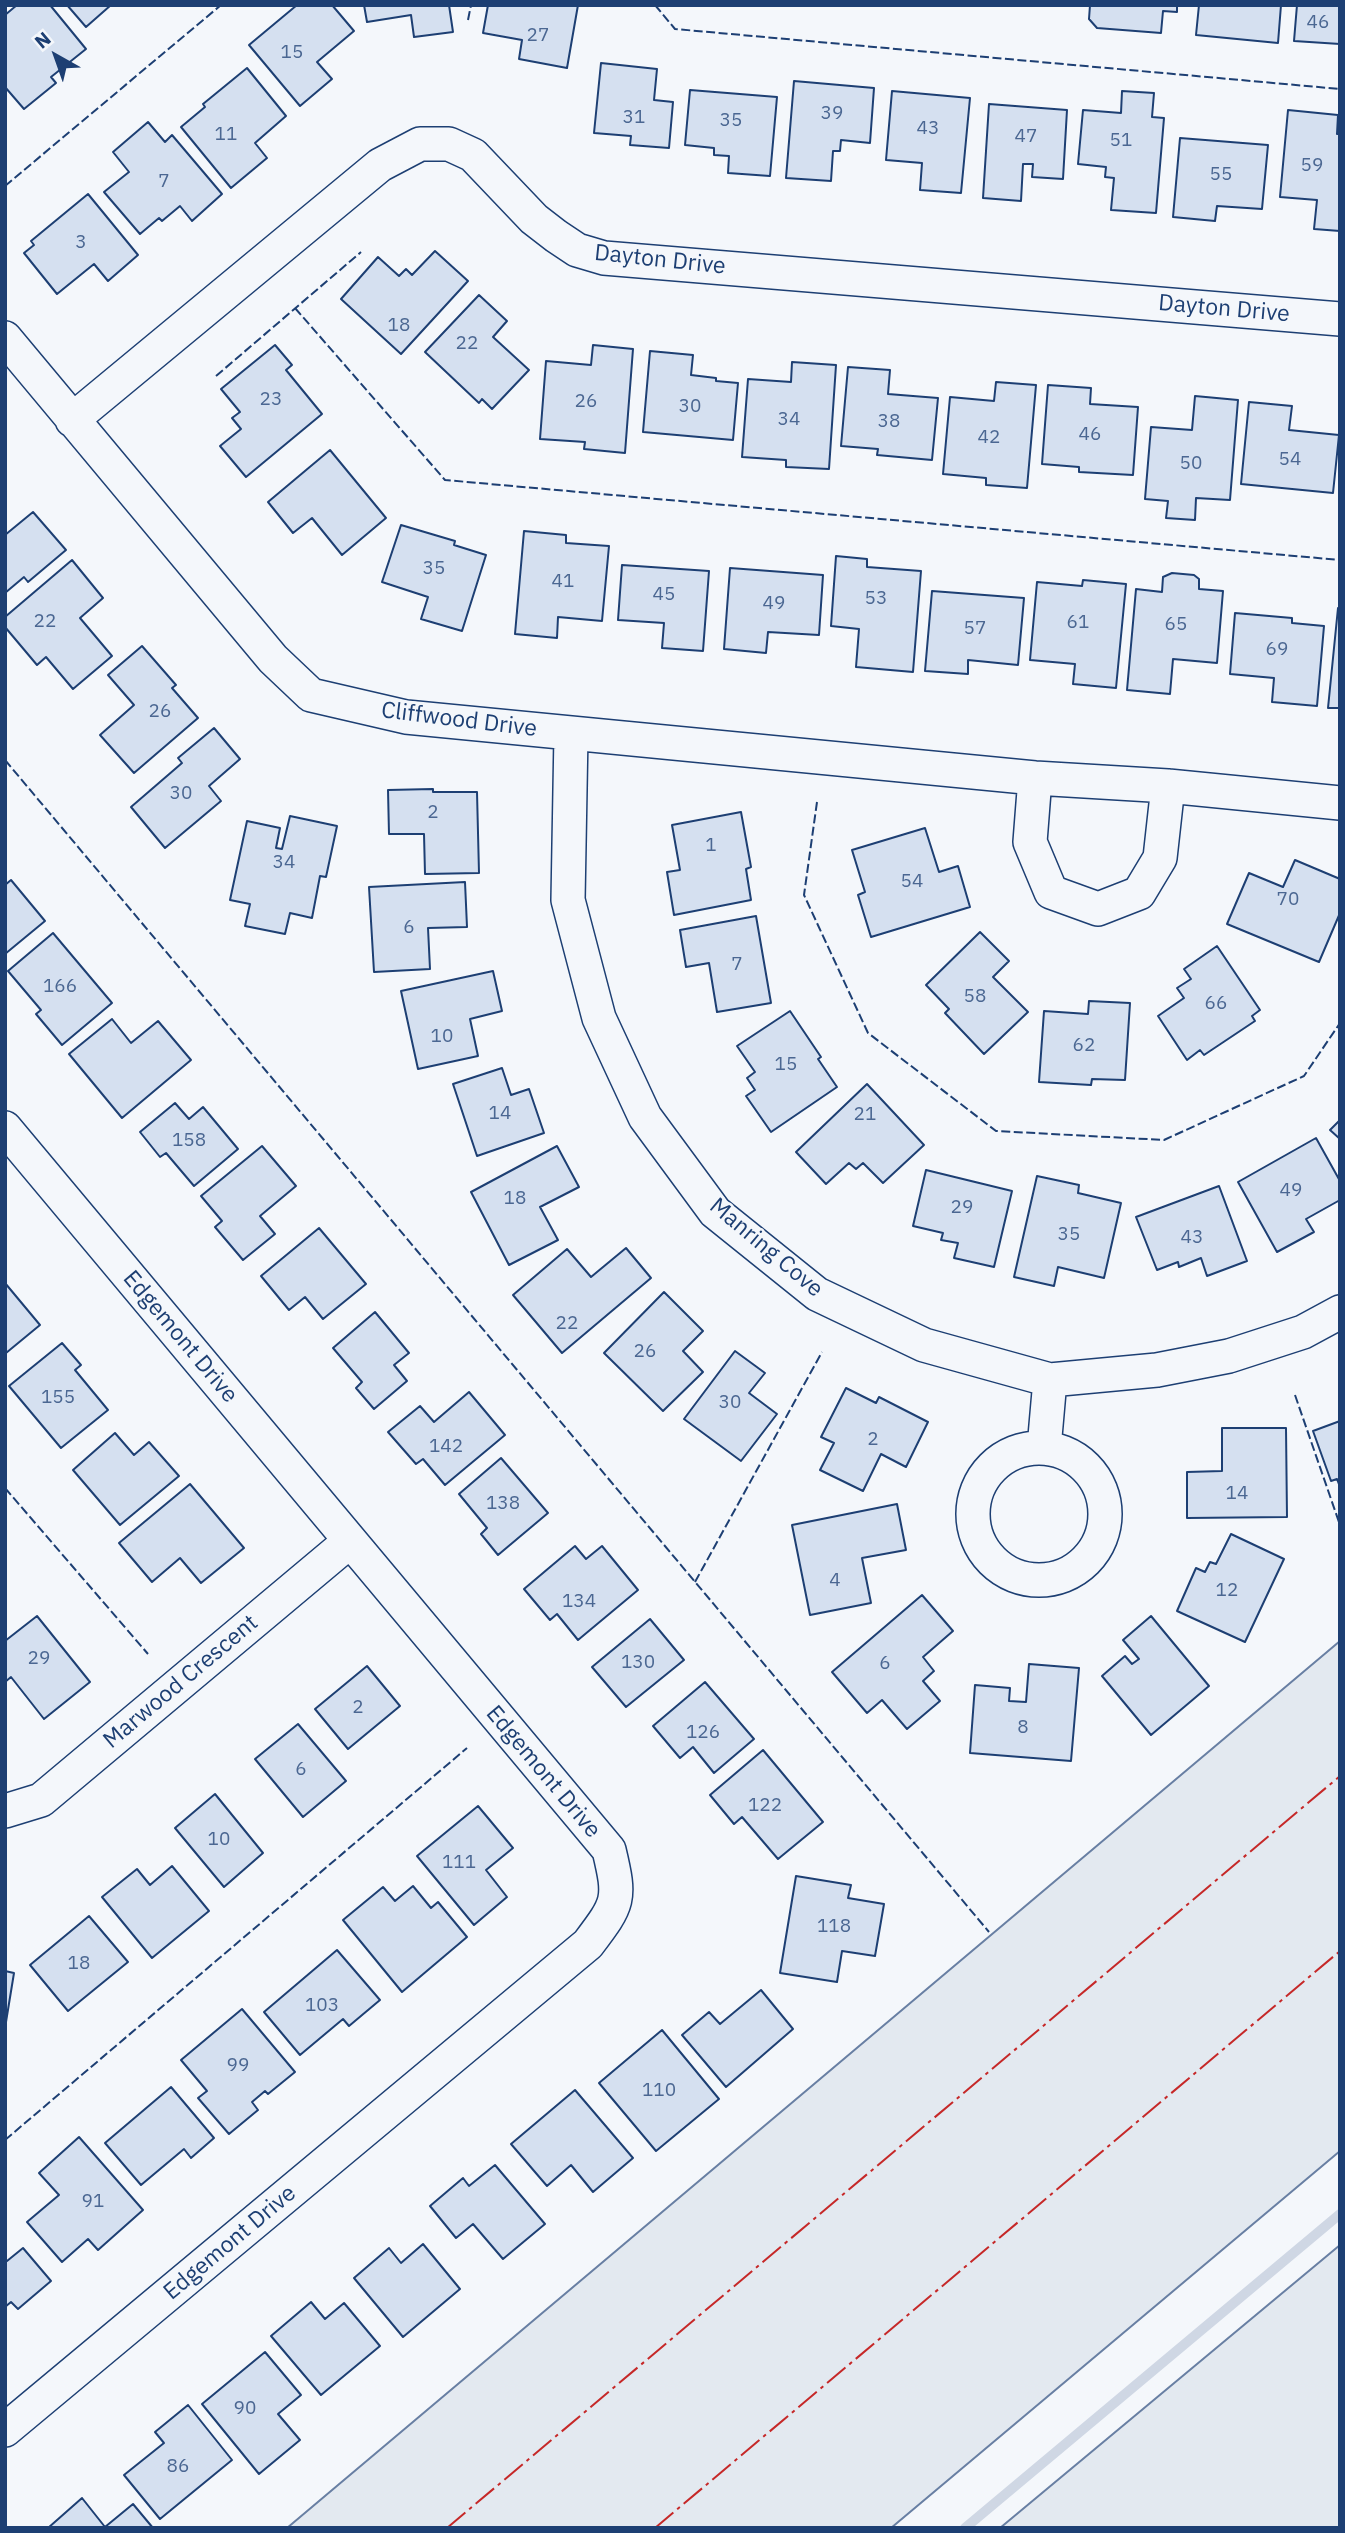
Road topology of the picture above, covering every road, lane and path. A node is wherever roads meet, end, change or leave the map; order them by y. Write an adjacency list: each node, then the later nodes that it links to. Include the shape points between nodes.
1 (1340, 319): 3 (street, Dayton Drive, via 604,258 577,250 534,219 473,155 449,144 419,144 380,165)
2 (5, 338): 3 (street, Cliffwood Drive)
3 (72, 420): 4 (street, Cliffwood Drive, via 273,659 311,695 406,717)
4 (571, 734): 5 (street, Cliffwood Drive); 10 (street, Manring Cove, via 568,900 599,1018 645,1117 715,1212 817,1294 924,1345)
5 (1035, 778): 6 (street, Cliffwood Drive); 6 (street, via 1030,842 1051,892 1098,909 1139,892 1160,858)
6 (1168, 786): 7 (street, Cliffwood Drive)
7 (1340, 803)
8 (5, 1128): 12 (street, Edgemont Drive)
9 (1340, 1312): 10 (street, Manring Cove, via 1303,1332 1229,1356 1157,1370)
10 (1050, 1380): 11 (street)
11 (1044, 1448)
12 (350, 1541): 13 (street, Marwood Crescent, via 41,1800); 14 (street, Edgemont Drive, via 609,1850 618,1887 611,1914 588,1944)
13 (5, 1811)
14 (5, 2430)

